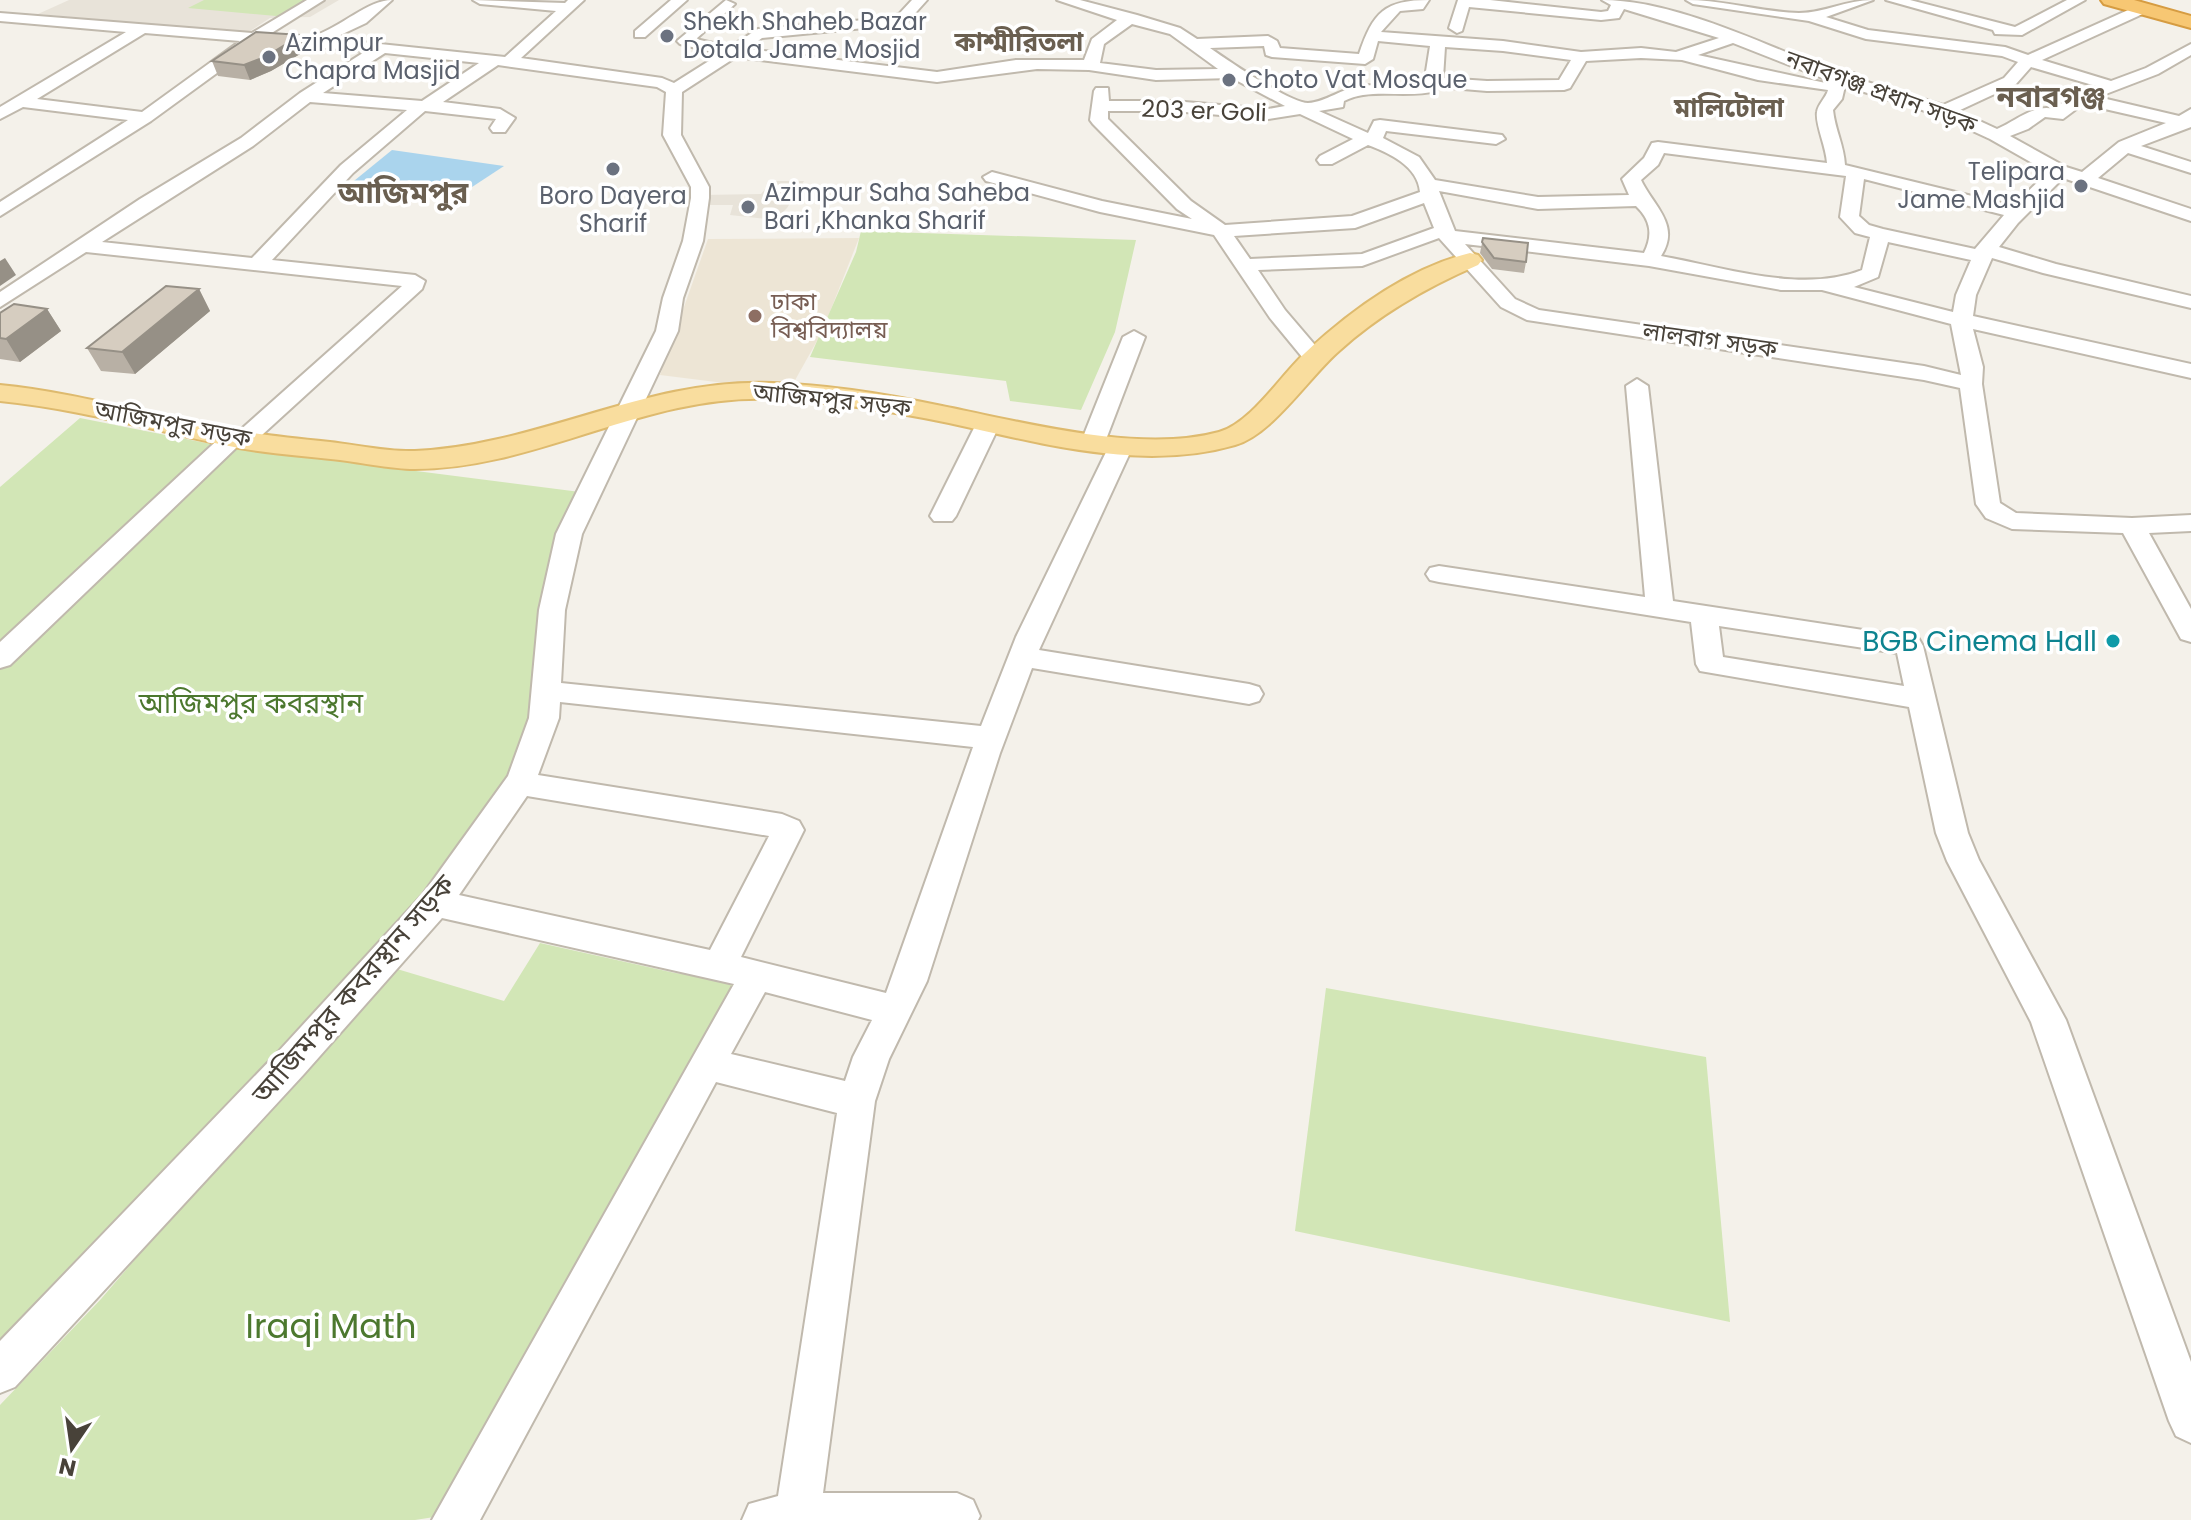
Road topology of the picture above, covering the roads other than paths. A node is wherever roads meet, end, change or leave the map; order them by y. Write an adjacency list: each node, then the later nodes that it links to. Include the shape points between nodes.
1 (317, 0): 28 (street)
2 (385, 0): 31 (street, via 361,20)
3 (480, 0): 15 (street)
4 (680, 0): 30 (street, via 640,34)
5 (920, 0): 38 (street, via 897,21 758,34)
6 (1064, 0): 21 (street)
7 (1422, 0): 23 (street, via 1418,6 1396,7)
8 (1693, 0): 17 (street)
9 (1757, 0): 17 (street, via 1747,7)
10 (1866, 0): 20 (street)
11 (1893, 0): 27 (street)
12 (2078, 0): 27 (street)
13 (2111, 0): 18 (highway)
14 (1614, 1): 24 (street, নবাবগঞ্জ প্রধান সড়ক); 26 (street, via 1614,15 1601,16 1467,2)
15 (573, 4): 40 (street)
16 (728, 4): 30 (street)
17 (1731, 7): 20 (street); 24 (street)
18 (2142, 9): 22 (highway); 42 (street)
19 (0, 17): 25 (street)
20 (1810, 17): 35 (street, via 1866,34)
21 (1132, 18): 33 (street, via 1175,31); 43 (street, via 1094,46)
22 (2191, 22)
23 (1378, 26): 26 (street); 32 (street); 33 (street, via 1365,59 1272,52 1268,41)
24 (1703, 26): 29 (street, নবাবগঞ্জ প্রধান সড়ক)
25 (145, 27): 28 (street); 52 (street)
26 (1457, 28): 34 (street, via 1504,32)
27 (2017, 32): 35 (street, via 1982,31)
28 (255, 38): 31 (street); 58 (street)
29 (1734, 38): 39 (street); 47 (street, নবাবগঞ্জ প্রধান সড়ক)
30 (670, 39): 38 (street)
31 (315, 42): 36 (street)
32 (1439, 42): 34 (street); 46 (street)
33 (1195, 44): 45 (street)
34 (1503, 46): 41 (street)
35 (1973, 46): 42 (street)
36 (382, 48): 40 (street); 50 (street)
37 (2191, 49): 48 (street)
38 (732, 52): 43 (street, via 956,78 1008,65); 49 (street)
39 (1681, 55): 41 (street); 47 (street, via 1758,75)
40 (502, 57): 49 (street, via 662,83); 53 (street)
41 (1581, 57): 46 (street, via 1564,85)
42 (2027, 61): 48 (street); 56 (street, via 2010,81)
43 (1096, 67): 45 (street, via 1156,75); 54 (street)
44 (1868, 69): 47 (street)
45 (1235, 73): 55 (street)
46 (1435, 82): 55 (street, via 1415,92 1347,92 1334,100 1337,103)
47 (1838, 83): 56 (street, নবাবগঞ্জ প্রধান সড়ক); 67 (street, via 1825,110)
48 (2113, 86): 51 (street)
49 (674, 90): 100 (street, আজিমপুর কবরস্থান সড়ক, via 672,135 700,187 699,206 667,331)
50 (306, 97): 53 (street); 83 (street, via 247,142)
51 (2080, 98): 59 (street); 61 (street, via 2057,115 2042,111)
52 (21, 102): 57 (street); 58 (street)
53 (425, 106): 60 (street, via 500,114 507,118); 87 (street, via 347,169)
54 (1102, 106): 55 (street, 203 er Goli, via 1268,114); 80 (street, via 1099,120 1184,205)
55 (1306, 110): 62 (street)
56 (1944, 111): 61 (street, নবাবগঞ্জ প্রধান সড়ক)
57 (0, 114)
58 (145, 117): 73 (street)
59 (2188, 120): 64 (street)
60 (499, 128)
61 (1996, 135): 68 (street, নবাবগঞ্জ প্রধান সড়ক)
62 (1367, 138): 63 (street, via 1375,138 1380,125); 65 (street); 72 (street, via 1413,161)
63 (1496, 139)
64 (2125, 146): 66 (street); 71 (street)
65 (1326, 160)
66 (2191, 168)
67 (1836, 169): 69 (street); 74 (street, via 1658,147 1652,161 1631,179)
68 (2060, 171): 71 (street, নবাবগঞ্জ প্রধান সড়ক); 76 (street)
69 (1856, 172): 76 (street); 81 (street, via 1849,217 1862,229)
70 (992, 177): 80 (street)
71 (2085, 179): 77 (street, নবাবগঞ্জ প্রধান সড়ক)
72 (1430, 190): 78 (street); 79 (street, via 1474,190 1521,201); 82 (street)
73 (9, 197): 75 (street)
74 (1641, 200): 79 (street); 86 (street, via 1663,233)
75 (0, 210)
76 (2019, 213): 85 (street)
77 (2191, 215)
78 (1348, 223): 80 (street); 84 (street)
79 (1564, 226): 82 (street); 86 (street)
80 (1221, 231): 88 (street)
81 (1880, 234): 85 (street); 89 (street, via 1871,273)
82 (1456, 245): 84 (street, via 1421,236); 94 (main road, আজিমপুর সড়ক, via 1428,276); 97 (street, লালবাগ সড়ক, via 1508,303 1534,316)
83 (84, 246): 87 (street); 90 (street)
84 (1391, 248): 88 (street, via 1362,260)
85 (1984, 253): 91 (street); 92 (street)
86 (1649, 260): 89 (street, via 1781,284)
87 (258, 263): 102 (street, via 415,285)
88 (1245, 265): 94 (street)
89 (1826, 286): 92 (street)
90 (0, 301)
91 (2191, 302)
92 (1961, 320): 95 (street); 97 (street, via 1974,374)
93 (1134, 337): 103 (street)
94 (1312, 354): 103 (main road, আজিমপুর সড়ক, via 1237,436 1172,445)
95 (2191, 371)
96 (0, 382): 102 (main road, আজিমপুর সড়ক, via 55,388)
97 (1971, 384): 106 (street, via 1988,504 1995,513 2012,521)
98 (1637, 386): 108 (street)
99 (0, 393): 102 (main road, আজিমপুর সড়ক)
100 (629, 407): 101 (main road, আজিমপুর সড়ক, via 707,391 775,390); 102 (main road, আজিমপুর সড়ক, via 482,452 434,460); 103 (main road, আজিমপুর সড়ক, via 707,386 777,384 943,407); 113 (street, আজিমপুর কবরস্থান সড়ক, via 569,534 552,610)
101 (988, 424): 103 (main road, আজিমপুর সড়ক); 104 (street)
102 (243, 436): 112 (street)
103 (1104, 440): 111 (street)
104 (943, 516)
105 (2191, 523): 106 (street)
106 (2132, 526): 110 (street)
107 (1439, 574): 108 (street)
108 (1660, 608): 109 (street)
109 (1704, 615): 115 (street, via 1909,646); 115 (street, via 1710,664)
110 (2191, 633)
111 (1022, 657): 114 (street); 116 (street)
112 (0, 658)
113 (546, 691): 116 (street); 117 (street, আজিমপুর কবরস্থান সড়ক, via 539,738)
114 (1249, 694)
115 (1921, 699): 124 (street, via 1952,833 2048,1020)
116 (991, 738): 120 (street)
117 (519, 783): 118 (street, আজিমপুর কবরস্থান সড়ক); 119 (street, via 788,830)
118 (435, 903): 119 (street); 123 (street, আজিমপুর কবরস্থান সড়ক)
119 (737, 971): 120 (street); 121 (street)
120 (897, 1011): 122 (street, via 871,1057)
121 (706, 1064): 122 (street); 127 (street)
122 (857, 1101): 126 (street)
123 (0, 1372)
124 (2191, 1421)
125 (957, 1516): 126 (street)
126 (781, 1519)
127 (455, 1520)

